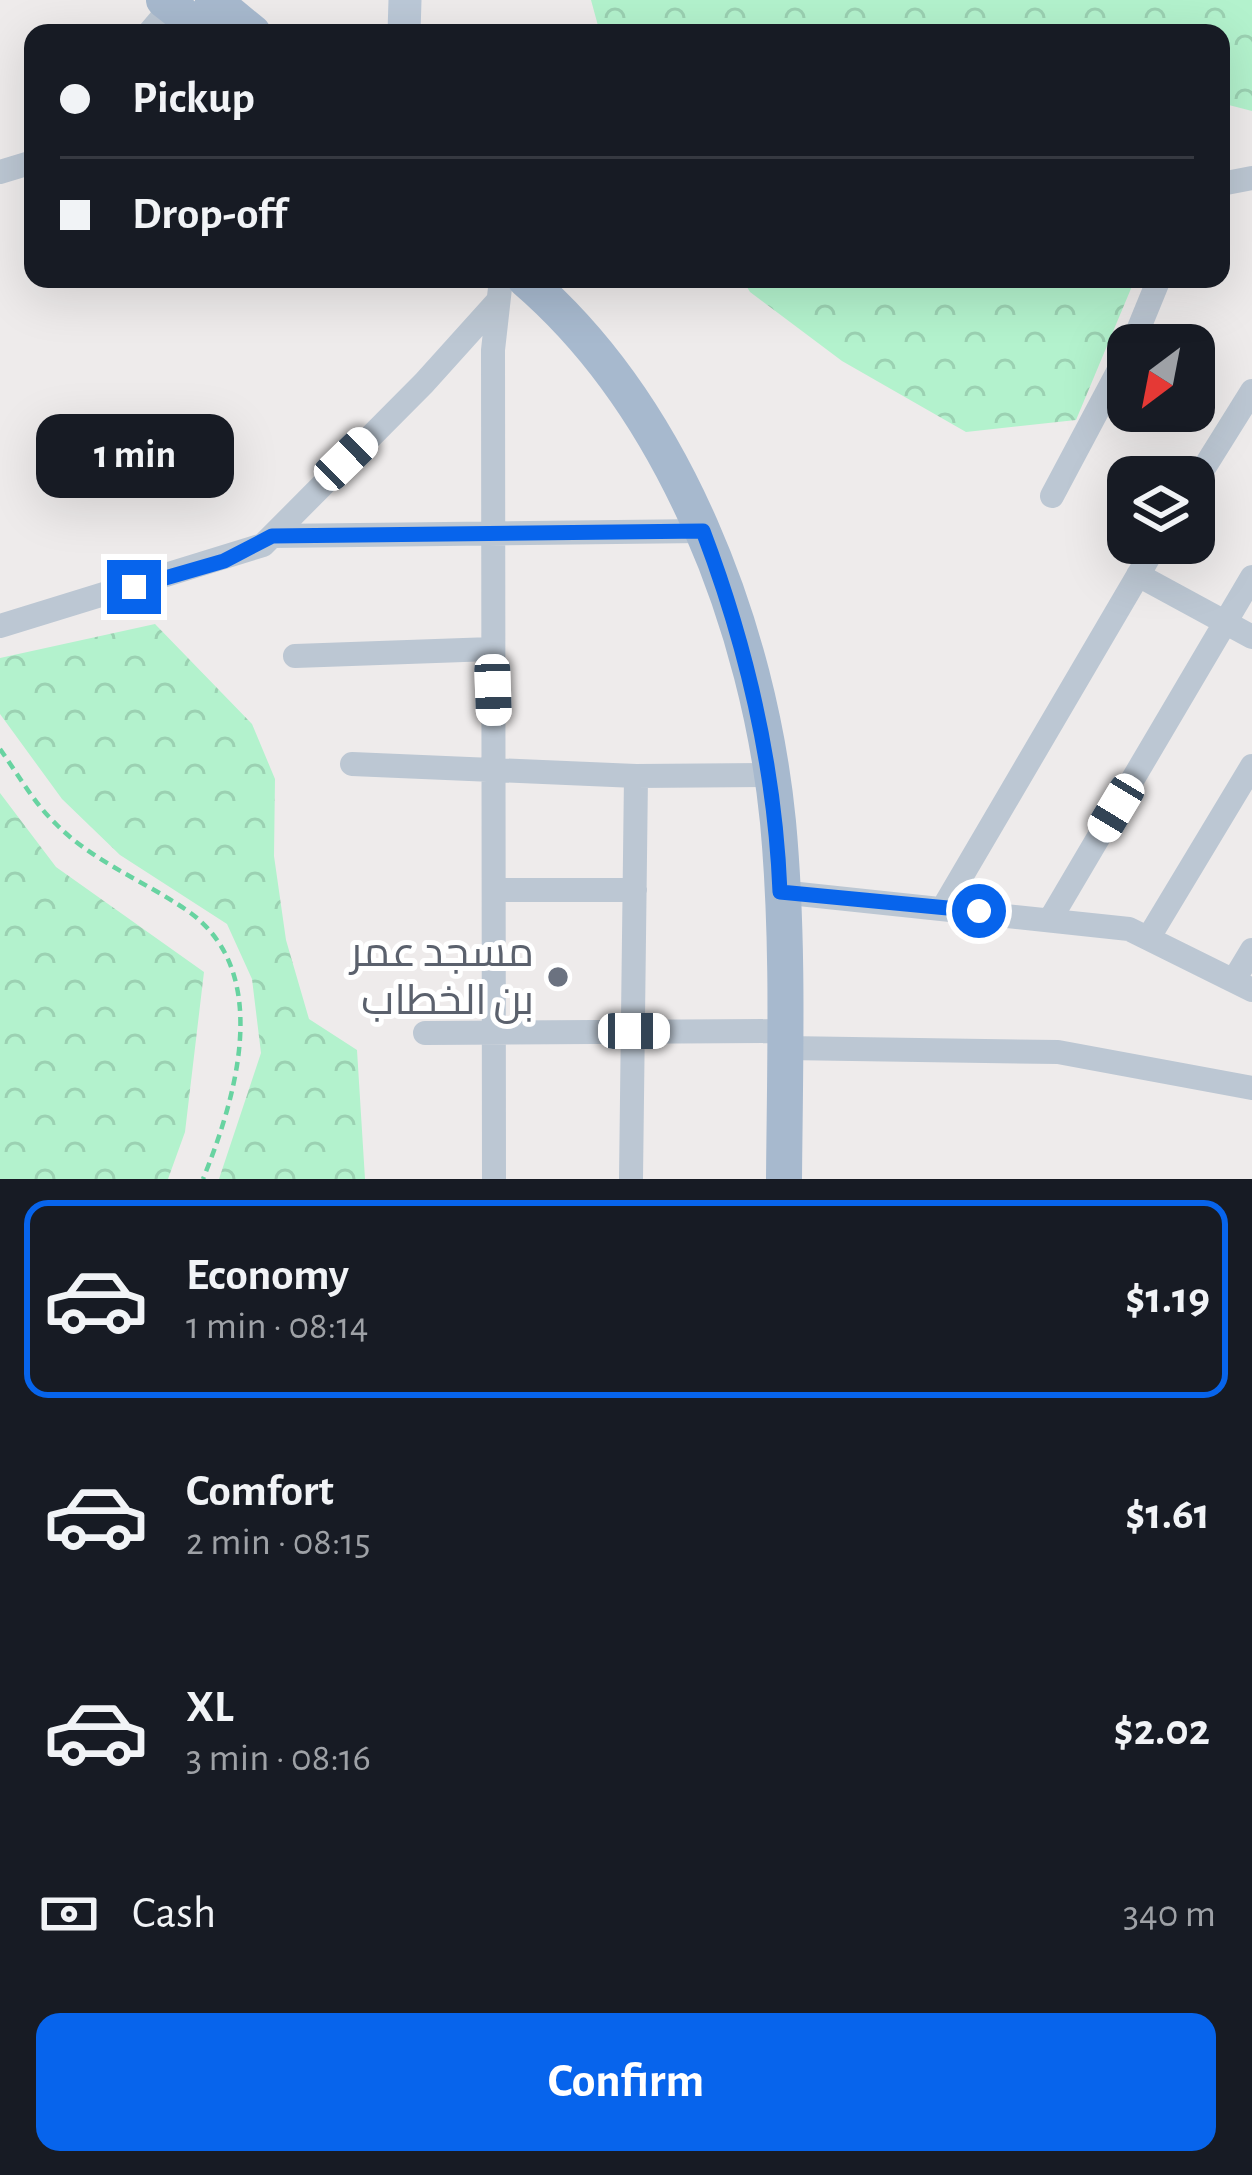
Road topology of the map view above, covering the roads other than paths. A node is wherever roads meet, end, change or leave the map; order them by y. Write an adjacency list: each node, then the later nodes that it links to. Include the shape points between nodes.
1 (213, 0): 2 (main road)
2 (242, 24)
3 (505, 288): 14 (street)
4 (507, 288): 13 (street)
5 (510, 288): 12 (main road, via 593,346)
6 (1156, 288): 7 (street)
7 (1141, 324)
8 (1252, 391): 10 (street)
9 (1107, 392): 11 (street)
10 (1211, 456)
11 (1052, 496)
12 (703, 531): 13 (street); 26 (main road, via 736,620)
13 (496, 534): 14 (street); 21 (street)
14 (272, 536): 19 (street, via 224,561)
15 (1145, 564): 16 (street)
16 (1138, 575): 18 (street); 31 (street)
17 (1252, 579): 18 (street)
18 (1226, 623): 20 (street); 32 (street)
19 (0, 626)
20 (1252, 637)
21 (492, 649): 22 (street); 25 (street)
22 (295, 656)
23 (352, 764): 25 (street)
24 (1252, 766): 33 (street)
25 (496, 772): 27 (street); 28 (street)
26 (769, 775): 27 (street); 30 (main road)
27 (636, 776): 29 (street)
28 (494, 890): 29 (street); 37 (street)
29 (635, 890): 36 (street)
30 (780, 892): 31 (street); 39 (main road)
31 (943, 908): 32 (street)
32 (1051, 918): 33 (street)
33 (1149, 937): 35 (street)
34 (1252, 950): 35 (street)
35 (1243, 985)
36 (634, 1031): 37 (street); 39 (street); 42 (street)
37 (492, 1032): 38 (street); 41 (street)
38 (425, 1033)
39 (786, 1040): 40 (street, via 1058,1052); 43 (main road)
40 (1252, 1088)
41 (494, 1179)
42 (631, 1179)
43 (784, 1179)

